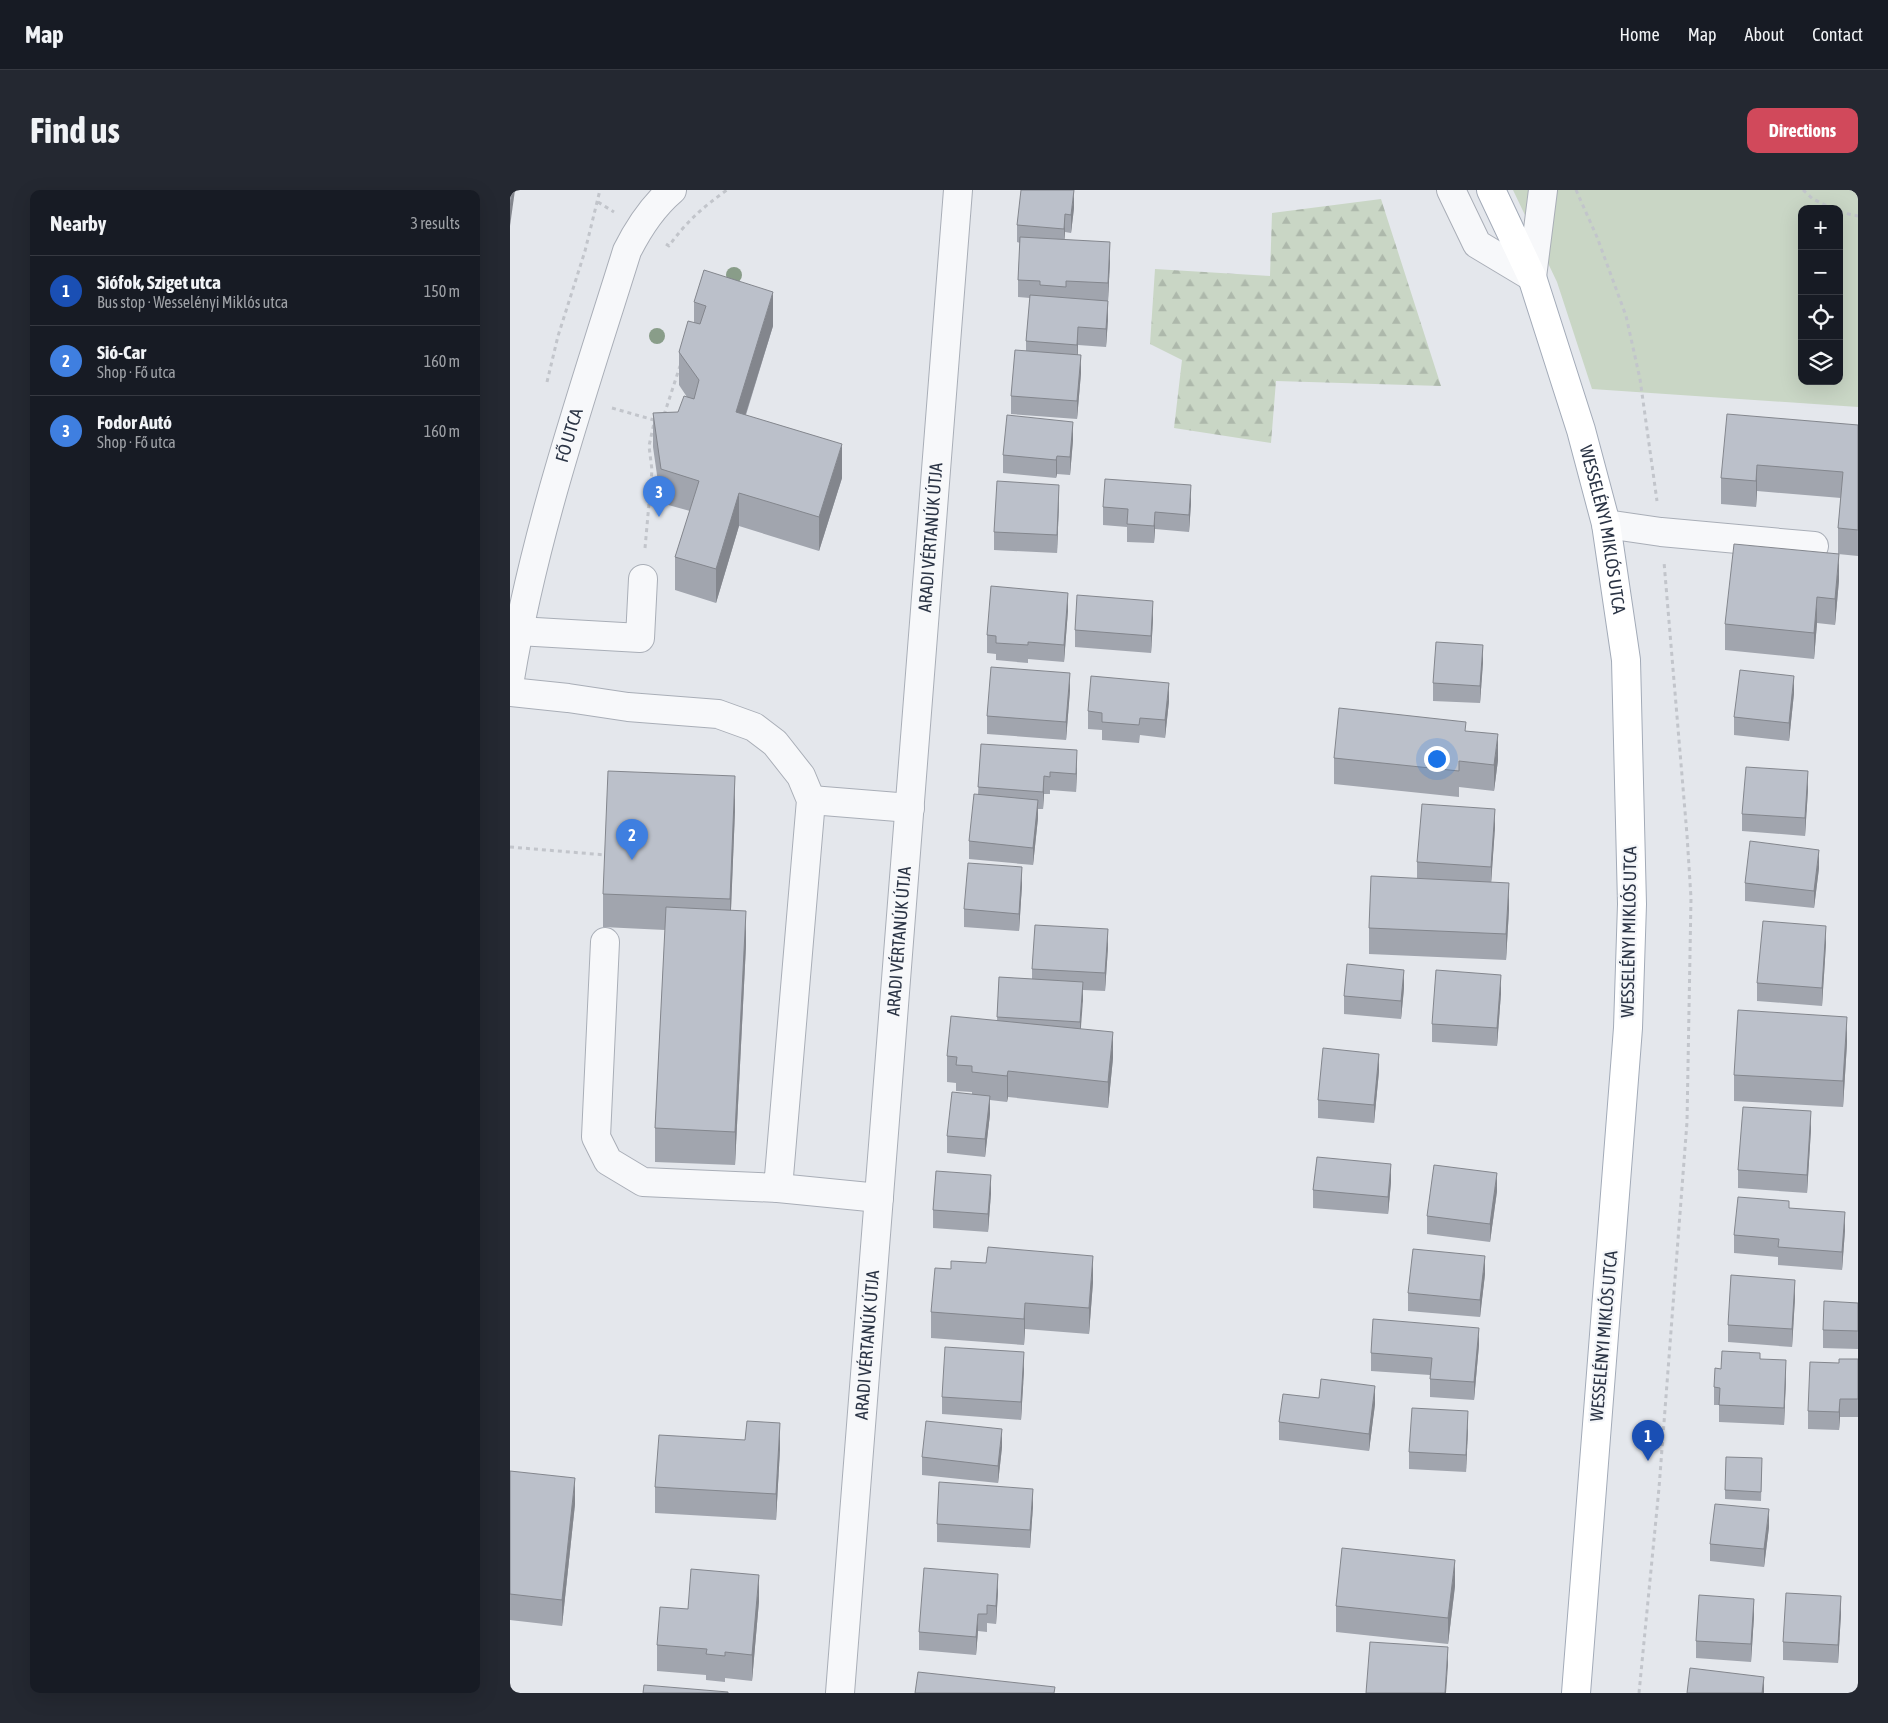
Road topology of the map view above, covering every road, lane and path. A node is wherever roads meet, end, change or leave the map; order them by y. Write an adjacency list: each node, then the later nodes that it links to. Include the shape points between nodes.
1 (600, 190): 15 (path)
2 (727, 190): 12 (path, via 684,224)
3 (958, 190): 25 (street, ARADI VÉRTANÚK ÚTJA)
4 (1451, 190): 13 (street, via 1477,244)
5 (1491, 190): 13 (main road, WESSELÉNYI MIKLÓS UTCA)
6 (1543, 190): 13 (street)
7 (1803, 190): 9 (path)
8 (661, 194): 21 (street, FŐ UTCA, via 627,251 551,497)
9 (1825, 205)
10 (1843, 213): 11 (path)
11 (1858, 216)
12 (669, 246)
13 (1532, 277): 18 (main road, WESSELÉNYI MIKLÓS UTCA)
14 (680, 365): 17 (path, via 665,412)
15 (547, 382)
16 (612, 408): 17 (path)
17 (654, 420): 20 (path)
18 (1606, 524): 19 (street); 32 (main road, WESSELÉNYI MIKLÓS UTCA, via 1626,660 1632,904 1628,1028)
19 (1814, 546)
20 (643, 579): 21 (street, via 640,638)
21 (518, 631): 22 (street, FŐ UTCA)
22 (510, 679)
23 (510, 692): 24 (street, via 628,707 718,714 754,727 775,743 801,776)
24 (811, 800): 25 (street); 29 (street)
25 (910, 808): 30 (street, ARADI VÉRTANÚK ÚTJA)
26 (510, 847): 27 (path)
27 (606, 855)
28 (605, 942): 29 (street, via 596,1137 608,1161 643,1182)
29 (778, 1188): 30 (street)
30 (879, 1198): 31 (street, ARADI VÉRTANÚK ÚTJA)
31 (840, 1693)
32 (1576, 1693)

